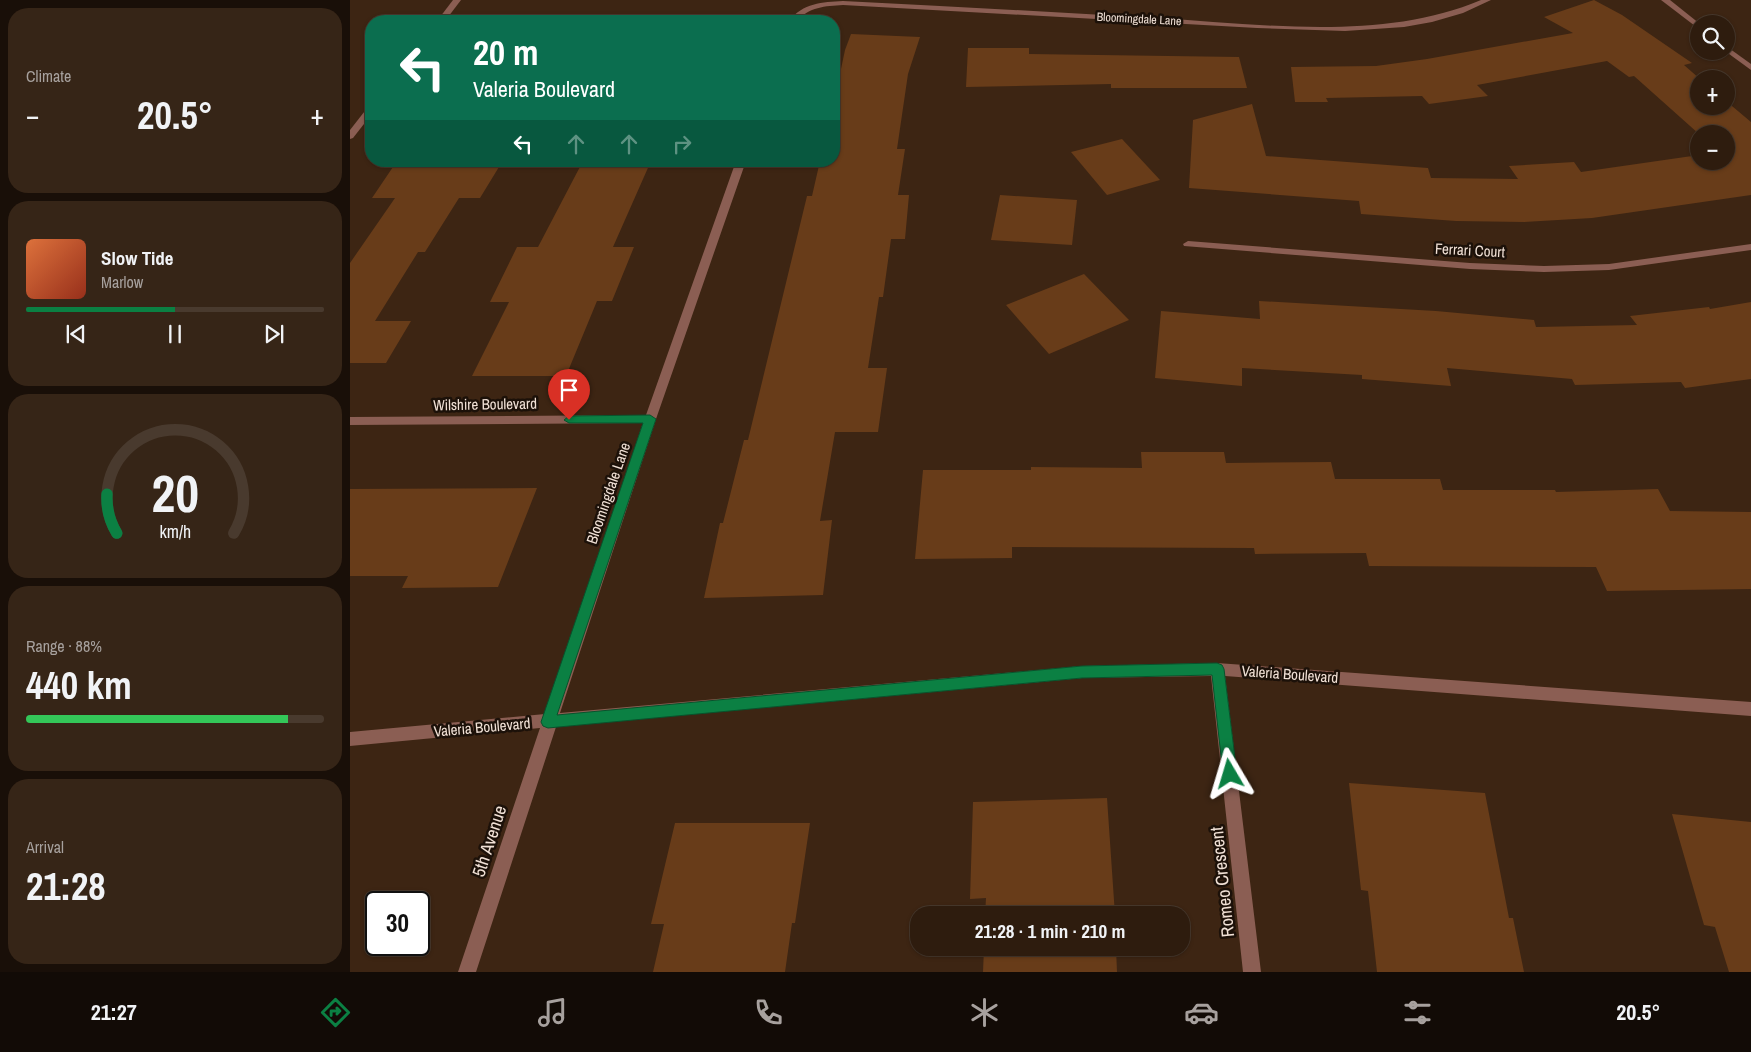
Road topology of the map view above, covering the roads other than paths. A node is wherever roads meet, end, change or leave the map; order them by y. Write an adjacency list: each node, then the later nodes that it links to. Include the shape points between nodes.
1 (457, 0): 4 (street)
2 (1487, 0): 5 (street, Bloomingdale Lane, via 1439,19 1381,27 1257,26 843,3 822,4)
3 (1666, 0): 6 (street)
4 (445, 15)
5 (797, 15)
6 (1690, 19)
7 (1735, 55): 8 (street)
8 (1751, 68)
9 (365, 117): 10 (street)
10 (350, 136)
11 (739, 167): 14 (street, Bloomingdale Lane)
12 (1188, 244): 13 (street, Ferrari Court, via 1544,269 1608,267)
13 (1751, 247)
14 (650, 419): 15 (street, Wilshire Boulevard); 18 (street, Bloomingdale Lane)
15 (350, 422)
16 (1217, 669): 17 (street, Valeria Boulevard); 18 (street, Valeria Boulevard, via 1082,672); 21 (street, Romeo Crescent)
17 (1751, 709)
18 (548, 722): 19 (street, Valeria Boulevard); 20 (street, 5th Avenue)
19 (350, 739)
20 (467, 972)
21 (1252, 972)

